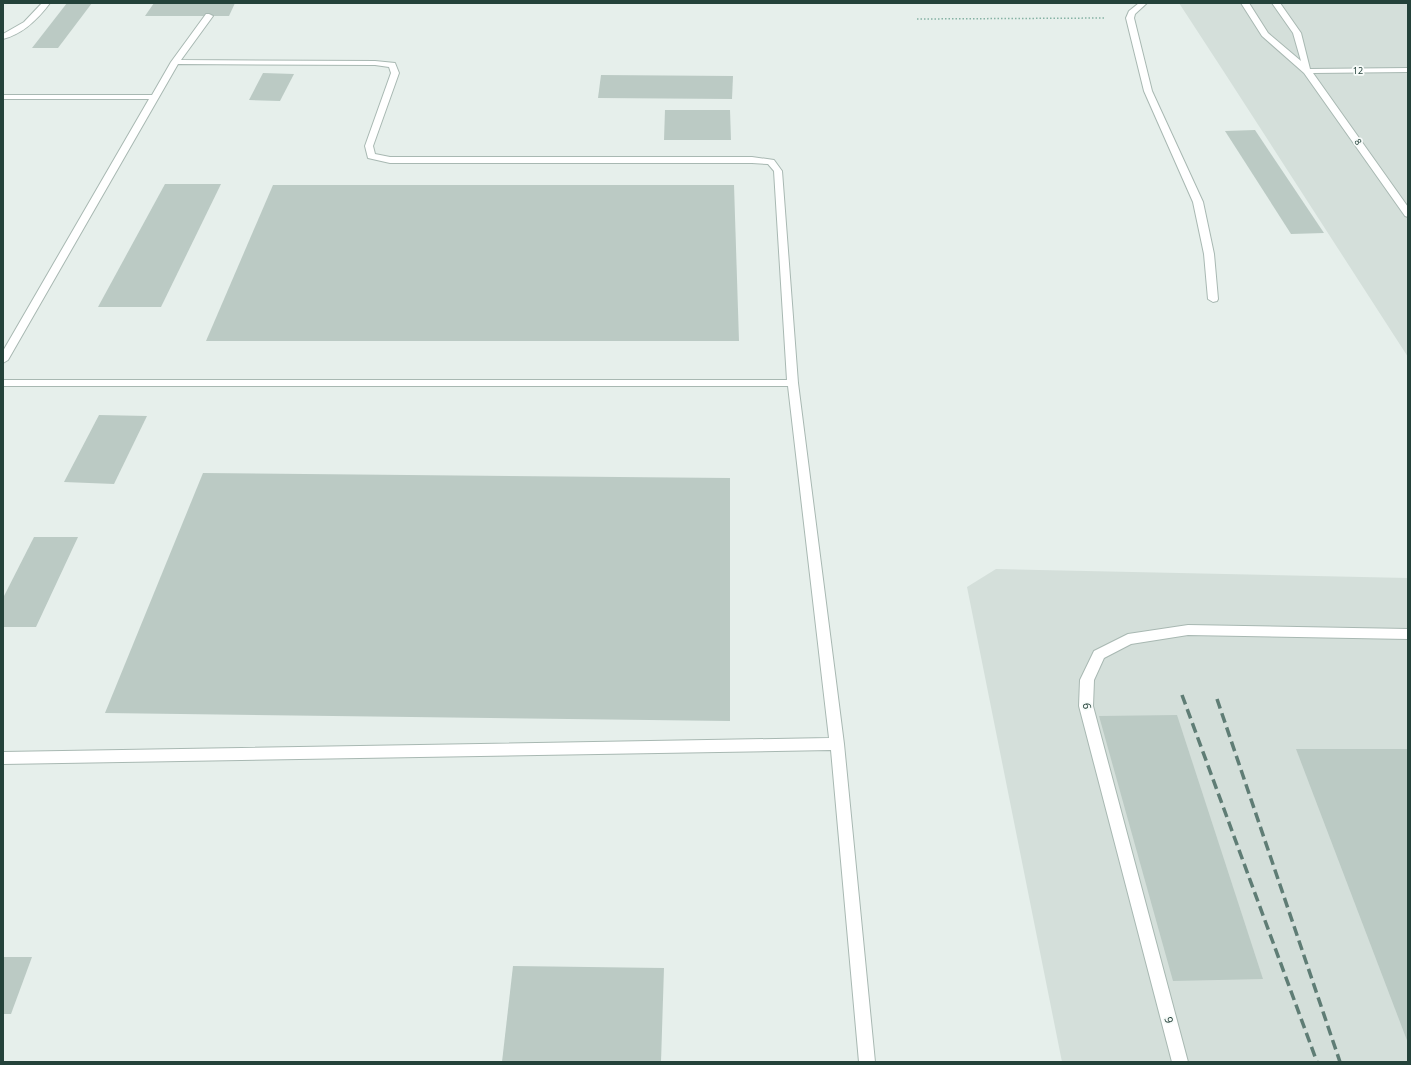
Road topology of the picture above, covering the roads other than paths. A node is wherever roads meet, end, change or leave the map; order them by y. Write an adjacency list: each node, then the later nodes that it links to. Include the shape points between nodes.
1 (46, 3): 6 (street, via 30,23)
2 (1143, 3): 13 (street, via 1130,18 1148,91 1198,202 1209,254)
3 (1245, 3): 9 (street, via 1265,34)
4 (1276, 3): 9 (street, via 1297,33)
5 (209, 16): 7 (street)
6 (3, 37)
7 (175, 62): 11 (street); 16 (street, via 375,62 392,65 395,73 369,146 371,156 390,160 771,162 778,171)
8 (1408, 70): 9 (street, 12)
9 (1307, 71): 12 (street, 8)
10 (3, 97): 11 (street)
11 (155, 97): 14 (street)
12 (1408, 214)
13 (1212, 299)
14 (3, 360)
15 (3, 383): 16 (street)
16 (793, 383): 18 (street)
17 (1408, 634): 21 (street, 9, via 1188,630 1128,639 1099,656 1087,680 1086,706)
18 (837, 744): 19 (street); 20 (street)
19 (3, 758)
20 (867, 1062)
21 (1180, 1062)

